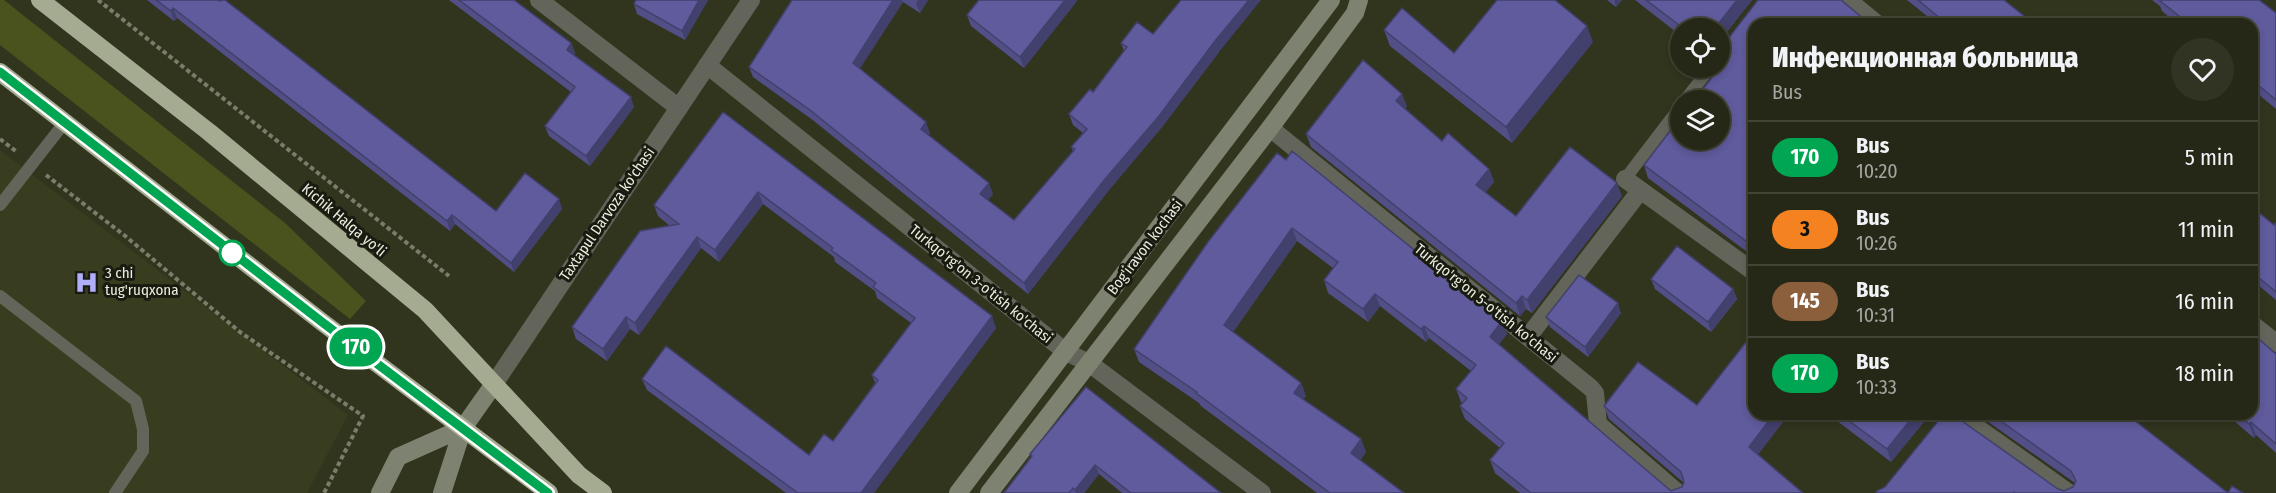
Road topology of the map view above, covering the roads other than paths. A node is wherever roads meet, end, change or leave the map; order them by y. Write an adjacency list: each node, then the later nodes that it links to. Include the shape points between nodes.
1 (40, 0): 26 (highway, Kichik Halqa yo'li, via 209,132 416,303)
2 (539, 0): 12 (street)
3 (751, 0): 8 (street, Taxtapul Darvoza ko'chasi)
4 (1331, 0): 24 (street, Bog'iravon kochasi)
5 (1359, 0): 15 (street, Bog'iravon kochasi, via 1355,13)
6 (1855, 2): 7 (street)
7 (1871, 18)
8 (707, 65): 12 (street, Taxtapul Darvoza ko'chasi); 24 (street, Turkqo'rg'on 3-o'tish ko'chasi)
9 (0, 72): 14 (highway)
10 (1702, 78): 11 (lane)
11 (1693, 90)
12 (679, 108): 26 (street, Taxtapul Darvoza ko'chasi)
13 (1670, 120): 16 (lane)
14 (65, 123): 18 (lane); 28 (highway)
15 (1270, 128): 22 (street, Turkqo'rg'on 5-o'tish ko'chasi); 25 (street, Bog'iravon kochasi)
16 (1625, 179): 17 (street)
17 (1640, 191): 19 (street); 22 (street)
18 (0, 205)
19 (1748, 268)
20 (0, 296): 29 (lane, via 136,401 143,429 143,451)
21 (2258, 329): 23 (street)
22 (1528, 338): 37 (street, Turkqo'rg'on 5-o'tish ko'chasi, via 1591,388 1598,424)
23 (2276, 343)
24 (1066, 352): 25 (street, Turkqo'rg'on 3-o'tish ko'chasi); 34 (street, Bog'iravon kochasi)
25 (1089, 363): 35 (street, Bog'iravon kochasi); 36 (street, Turkqo'rg'on 3-o'tish ko'chasi)
26 (494, 384): 28 (street, Taxtapul Darvoza ko'chasi); 33 (highway, Kichik Halqa yo'li, via 579,476)
27 (1966, 420): 38 (street)
28 (463, 428): 30 (street, via 398,457); 31 (street, Taxtapul Darvoza ko'chasi); 32 (highway)
29 (115, 493)
30 (380, 493)
31 (442, 493)
32 (549, 493)
33 (603, 493)
34 (958, 493)
35 (989, 493)
36 (1262, 493)
37 (1678, 493)
38 (2069, 493)

